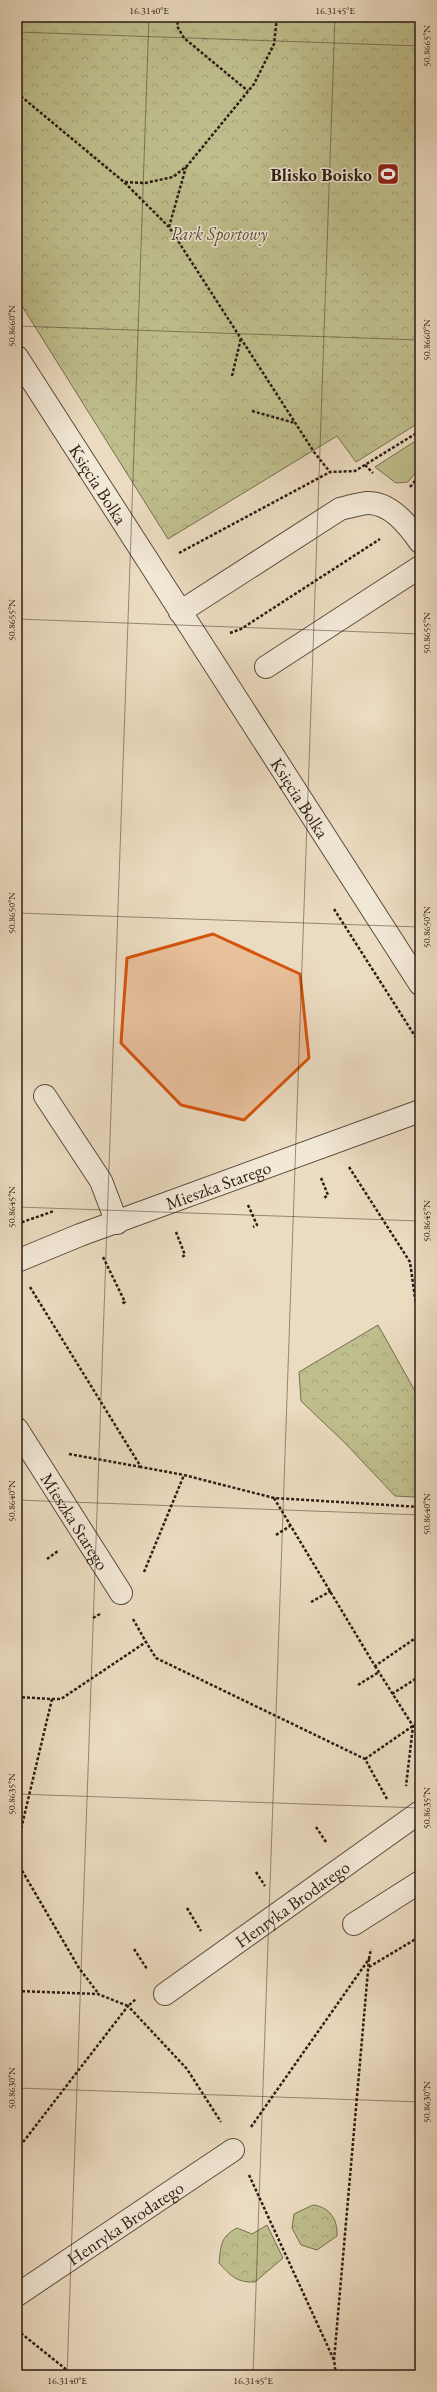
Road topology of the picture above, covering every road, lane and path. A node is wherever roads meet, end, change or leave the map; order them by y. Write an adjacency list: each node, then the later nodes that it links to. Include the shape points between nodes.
1 (179, 17): 3 (path, via 177,26 184,38)
2 (277, 17): 3 (path, via 274,44)
3 (248, 91): 5 (path)
4 (17, 93): 6 (path)
5 (187, 166): 6 (path, via 173,177 145,183); 7 (path)
6 (124, 182): 7 (path)
7 (169, 226): 8 (path)
8 (241, 338): 10 (path); 12 (path)
9 (17, 357): 20 (street, Księcia Bolka)
10 (232, 376)
11 (252, 412): 12 (path)
12 (295, 423): 15 (path)
13 (420, 431): 14 (path)
14 (365, 465): 15 (path, via 355,471); 16 (path)
15 (330, 472): 20 (path)
16 (371, 472)
17 (395, 514): 18 (street, via 404,521); 21 (street, via 386,508 368,503 340,509); 22 (path, via 378,542 241,629)
18 (420, 542)
19 (420, 567): 23 (street)
20 (152, 568): 21 (street, Księcia Bolka)
21 (180, 612): 24 (street, Księcia Bolka)
22 (228, 634)
23 (266, 667)
24 (420, 984)
25 (45, 1096): 31 (street, via 101,1181)
26 (420, 1111): 31 (street, Mieszka Starego)
27 (346, 1162): 39 (path, via 410,1262)
28 (318, 1172): 30 (path, via 328,1195)
29 (244, 1198): 32 (path, via 257,1225)
30 (324, 1198)
31 (117, 1223): 36 (street, Mieszka Starego)
32 (253, 1227)
33 (175, 1230): 35 (path, via 185,1255)
34 (102, 1256): 38 (path, via 125,1302)
35 (182, 1257)
36 (17, 1261)
37 (28, 1283): 41 (path)
38 (121, 1304)
39 (420, 1334)
40 (22, 1438): 41 (path); 50 (street, Mieszka Starego)
41 (141, 1467): 42 (path)
42 (184, 1475): 43 (path); 47 (path)
43 (274, 1498): 44 (path); 45 (path)
44 (420, 1507)
45 (290, 1526): 46 (path); 48 (path)
46 (276, 1535)
47 (143, 1574)
48 (331, 1591): 49 (path); 53 (path)
49 (312, 1602)
50 (125, 1603): 52 (path)
51 (420, 1635): 53 (path)
52 (146, 1642): 59 (path, via 60,1699); 62 (path, via 156,1658)
53 (375, 1666): 54 (path)
54 (379, 1672): 56 (path); 57 (path)
55 (420, 1676): 57 (path)
56 (358, 1685)
57 (392, 1694): 61 (path)
58 (17, 1697): 59 (path)
59 (52, 1699): 65 (path)
60 (420, 1720): 61 (path)
61 (413, 1726): 62 (path); 64 (path)
62 (365, 1759): 64 (path)
63 (420, 1812): 64 (street, Henryka Brodatego)
64 (401, 1825): 74 (street, Henryka Brodatego)
65 (17, 1846)
66 (17, 1862): 73 (path, via 79,1968)
67 (420, 1882): 69 (street)
68 (187, 1908): 70 (path)
69 (354, 1924)
70 (206, 1937)
71 (420, 1941): 72 (path, via 414,1940)
72 (369, 1967): 76 (path, via 369,1959); 82 (path)
73 (98, 1994)
74 (165, 1994)
75 (225, 2128): 77 (path, via 187,2069 128,2006)
76 (250, 2129)
77 (17, 2150)
78 (232, 2150): 80 (street, Henryka Brodatego)
79 (249, 2173): 82 (path)
80 (17, 2295)
81 (17, 2330): 83 (path)
82 (334, 2360): 84 (path)
83 (73, 2375)
84 (336, 2375)

